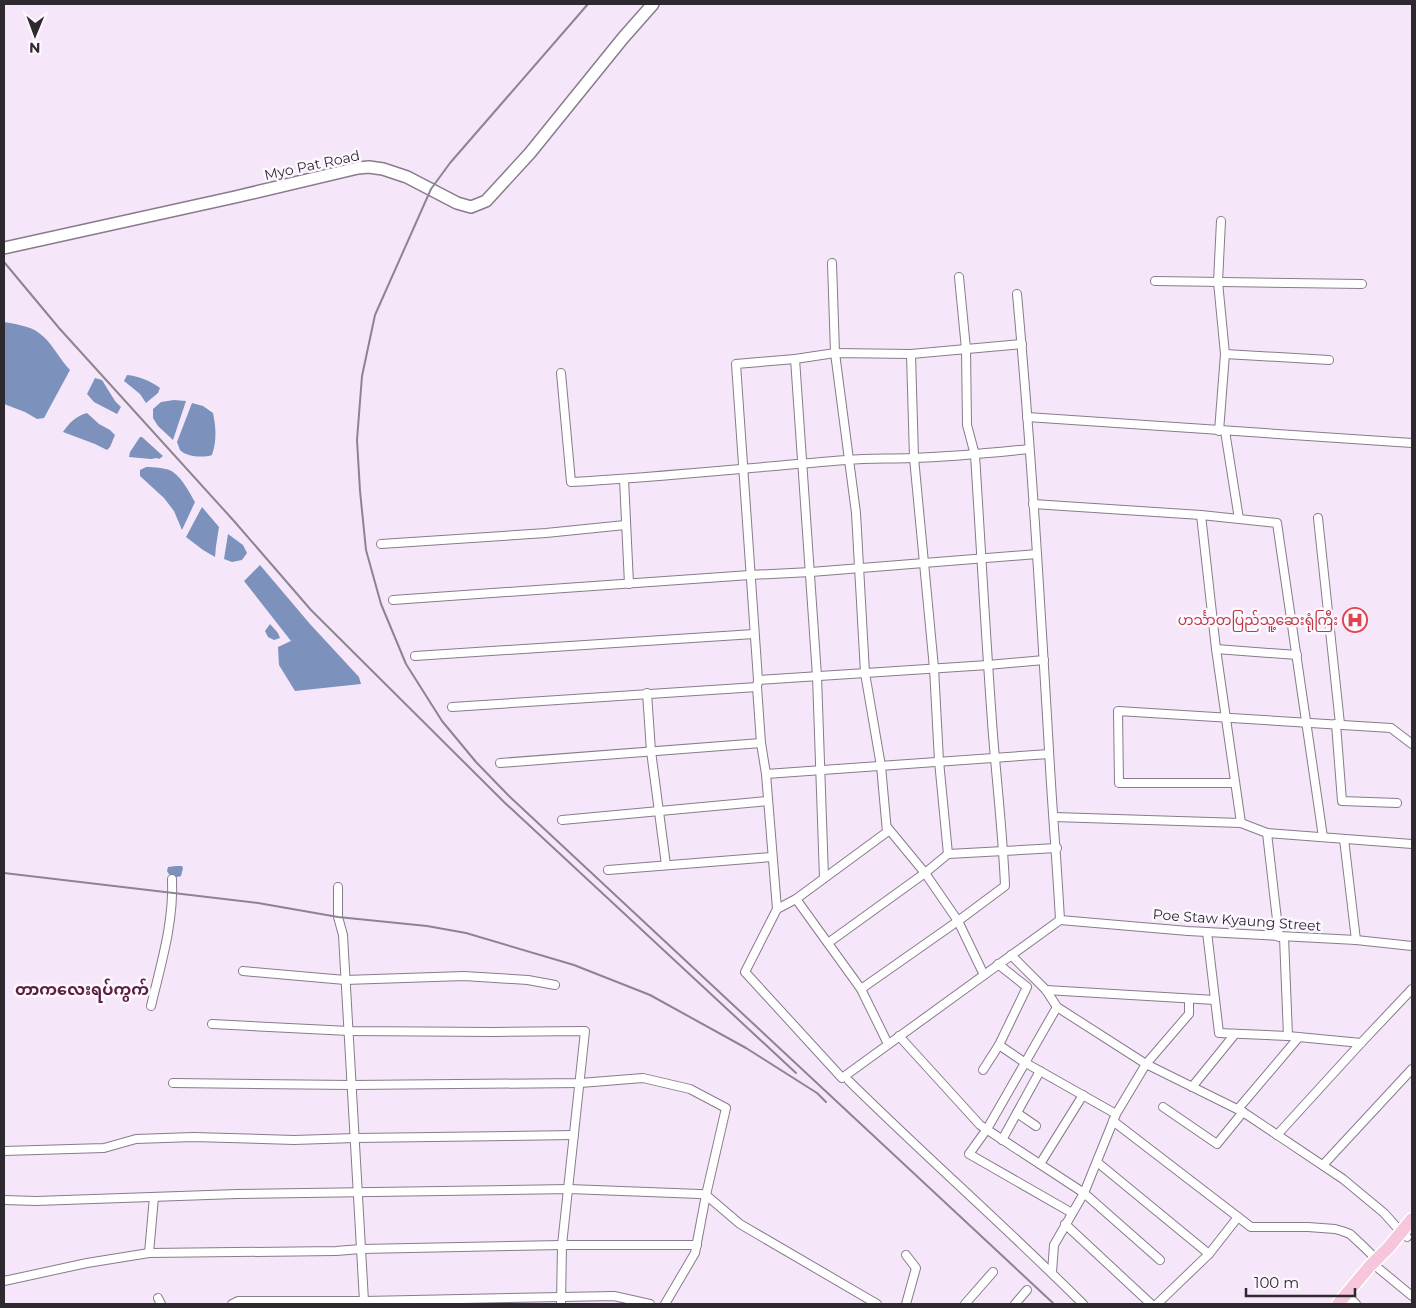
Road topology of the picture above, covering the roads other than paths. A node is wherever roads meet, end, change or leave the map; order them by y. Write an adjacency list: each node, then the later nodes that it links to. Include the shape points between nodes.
1 (653, 4): 3 (main road, Myo Pat Road, via 530,154 486,201 471,207 383,169 353,169)
2 (1221, 221): 7 (street)
3 (4, 248)
4 (832, 263): 12 (street)
5 (959, 277): 11 (street)
6 (1155, 281): 7 (street)
7 (1218, 282): 8 (street); 14 (street)
8 (1362, 284)
9 (1017, 294): 10 (street)
10 (1022, 344): 11 (street); 18 (street)
11 (966, 349): 13 (street); 22 (street, via 967,425)
12 (835, 353): 13 (street); 15 (street); 24 (street)
13 (911, 354): 23 (street)
14 (1225, 354): 16 (street); 19 (street)
15 (795, 359): 25 (street); 26 (street, via 736,364)
16 (1329, 360)
17 (561, 373): 27 (street, via 571,482)
18 (1027, 417): 19 (street); 21 (street)
19 (1222, 431): 20 (street); 31 (street)
20 (1412, 443)
21 (1029, 449): 22 (street); 28 (street)
22 (975, 454): 23 (street); 35 (street)
23 (914, 458): 24 (street); 36 (street)
24 (849, 460): 25 (street); 37 (street)
25 (802, 464): 26 (street); 38 (street)
26 (743, 468): 27 (street); 39 (street)
27 (624, 479): 32 (street)
28 (1033, 504): 29 (street); 34 (street)
29 (1201, 515): 31 (street); 43 (street)
30 (1318, 518): 56 (street)
31 (1239, 519): 44 (street, via 1277,523)
32 (625, 525): 33 (street); 40 (street)
33 (381, 544)
34 (1037, 554): 35 (street); 46 (street)
35 (982, 559): 36 (street); 47 (street)
36 (925, 563): 37 (street); 48 (street)
37 (858, 567): 38 (street); 49 (street)
38 (811, 572): 39 (street); 50 (street)
39 (750, 574): 40 (street); 42 (street)
40 (629, 584): 41 (street)
41 (394, 600)
42 (754, 634): 45 (street); 51 (street)
43 (1216, 649): 44 (street); 54 (street)
44 (1297, 655): 55 (street)
45 (415, 656)
46 (1044, 660): 47 (street); 60 (street)
47 (988, 665): 48 (street); 61 (street)
48 (934, 668): 49 (street); 62 (street)
49 (865, 673): 50 (street); 64 (street)
50 (817, 676): 51 (street); 65 (street)
51 (757, 684): 52 (street); 57 (street)
52 (646, 694): 53 (street); 59 (street)
53 (452, 707)
54 (1226, 717): 55 (street); 67 (street); 67 (street, via 1118,711 1120,783)
55 (1306, 722): 56 (street); 76 (street)
56 (1338, 724): 58 (street, via 1391,728); 69 (street, via 1342,801)
57 (761, 743): 59 (street); 66 (street)
58 (1412, 744)
59 (651, 751): 63 (street); 70 (street)
60 (1049, 754): 61 (street); 71 (street)
61 (995, 757): 62 (street); 80 (street)
62 (939, 761): 64 (street); 81 (street)
63 (500, 763)
64 (880, 766): 65 (street); 74 (street)
65 (821, 770): 66 (street); 86 (street)
66 (766, 774): 68 (street)
67 (1236, 783): 73 (street)
68 (768, 801): 70 (street); 82 (street)
69 (1397, 803)
70 (660, 811): 72 (street); 83 (street)
71 (1054, 817): 73 (street); 79 (street)
72 (562, 820)
73 (1241, 824): 75 (street)
74 (886, 826): 85 (street); 86 (street, via 887,832)
75 (1267, 833): 76 (street); 94 (street)
76 (1323, 836): 77 (street)
77 (1344, 839): 78 (street); 95 (street)
78 (1412, 844)
79 (1057, 848): 80 (street); 91 (street)
80 (1004, 850): 81 (street); 92 (street, via 1005,886)
81 (948, 854): 85 (street)
82 (772, 857): 83 (street); 90 (street)
83 (666, 865): 84 (street)
84 (608, 870)
85 (925, 873): 92 (street); 96 (street)
86 (824, 878): 89 (street)
87 (172, 879): 109 (street, via 173,898)
88 (338, 887): 102 (street)
89 (796, 899): 90 (street); 96 (street)
90 (776, 909): 118 (street, via 745,972 842,1078)
91 (1060, 920): 93 (street, Poe Staw Kyaung Street); 98 (street)
92 (958, 921): 101 (street); 104 (street)
93 (1208, 932): 94 (street, Poe Staw Kyaung Street); 108 (street)
94 (1282, 937): 95 (street, Poe Staw Kyaung Street); 115 (street)
95 (1356, 940): 97 (street, Poe Staw Kyaung Street)
96 (828, 943): 104 (street)
97 (1412, 946)
98 (1011, 955): 99 (street); 105 (street)
99 (998, 964): 101 (street); 119 (street, via 1027,987)
100 (243, 971): 102 (street)
101 (984, 975): 114 (street)
102 (345, 980): 103 (street, via 464,976); 112 (street)
103 (554, 985)
104 (861, 989): 118 (street)
105 (1046, 990): 107 (street); 110 (street)
106 (1412, 990): 117 (street)
107 (1189, 999): 108 (street); 121 (street, via 1189,1014)
108 (1215, 1000): 113 (street, via 1218,1033)
109 (152, 1006)
110 (1057, 1007): 120 (street); 121 (street)
111 (212, 1024): 112 (street)
112 (349, 1031): 127 (street, via 585,1031); 128 (street)
113 (1235, 1034): 115 (street); 129 (street)
114 (899, 1036): 118 (street); 136 (street)
115 (1288, 1036): 116 (street)
116 (1299, 1037): 117 (street); 132 (street)
117 (1362, 1043): 138 (street)
118 (888, 1044)
119 (999, 1045): 120 (street); 122 (street)
120 (1024, 1062): 124 (street); 136 (street)
121 (1146, 1064): 129 (street); 134 (street)
122 (983, 1070)
123 (1412, 1070): 144 (street)
124 (1040, 1071): 130 (street); 133 (street)
125 (849, 1081): 165 (street)
126 (172, 1083): 128 (street)
127 (580, 1083): 128 (street); 137 (street); 148 (street, via 643,1078 690,1089 726,1108)
128 (352, 1085): 139 (street)
129 (1192, 1087): 132 (street)
130 (1083, 1095): 134 (street); 143 (street)
131 (1163, 1107): 132 (street, via 1217,1144)
132 (1241, 1111): 138 (street)
133 (1017, 1113): 135 (street); 140 (street)
134 (1115, 1117): 142 (street); 152 (street)
135 (1036, 1126)
136 (987, 1129): 140 (street); 151 (street, via 969,1154)
137 (574, 1135): 139 (street); 145 (street)
138 (1277, 1135): 144 (street)
139 (355, 1138): 141 (street, via 136,1139 104,1148); 146 (street)
140 (1002, 1140): 143 (street)
141 (4, 1151)
142 (1097, 1162): 147 (street); 160 (street)
143 (1040, 1164): 147 (street)
144 (1323, 1165): 155 (street)
145 (568, 1189): 146 (street); 148 (street); 156 (street)
146 (358, 1192): 149 (street); 158 (street)
147 (1084, 1193): 151 (street); 162 (street)
148 (706, 1195): 157 (street); 175 (street, via 740,1224)
149 (154, 1197): 150 (street); 159 (street)
150 (4, 1200)
151 (1072, 1213): 154 (street)
152 (1238, 1217): 160 (street); 163 (street, via 1251,1227 1308,1227 1342,1231 1350,1234)
153 (1412, 1219): 155 (main road)
154 (1065, 1224): 165 (street, via 1054,1245); 180 (street)
155 (1407, 1233): 163 (main road, via 1389,1248)
156 (562, 1245): 157 (street); 158 (street); 169 (street)
157 (697, 1245): 174 (street)
158 (360, 1249): 159 (street); 171 (street)
159 (150, 1253): 166 (street)
160 (1209, 1254): 181 (street)
161 (906, 1255): 176 (street, via 916,1268)
162 (1160, 1260)
163 (1378, 1264): 168 (street); 170 (main road)
164 (993, 1272): 177 (street)
165 (1052, 1272): 179 (street)
166 (4, 1281)
167 (1027, 1290): 178 (street)
168 (1412, 1296)
169 (561, 1300): 171 (street); 173 (street, via 614,1296)
170 (1350, 1300): 182 (main road)
171 (364, 1301): 172 (street, via 238,1301)
172 (232, 1304)
173 (650, 1304)
174 (665, 1304)
175 (877, 1304)
176 (906, 1304)
177 (965, 1304)
178 (1015, 1304)
179 (1083, 1304)
180 (1151, 1304)
181 (1157, 1304)
182 (1338, 1304)

